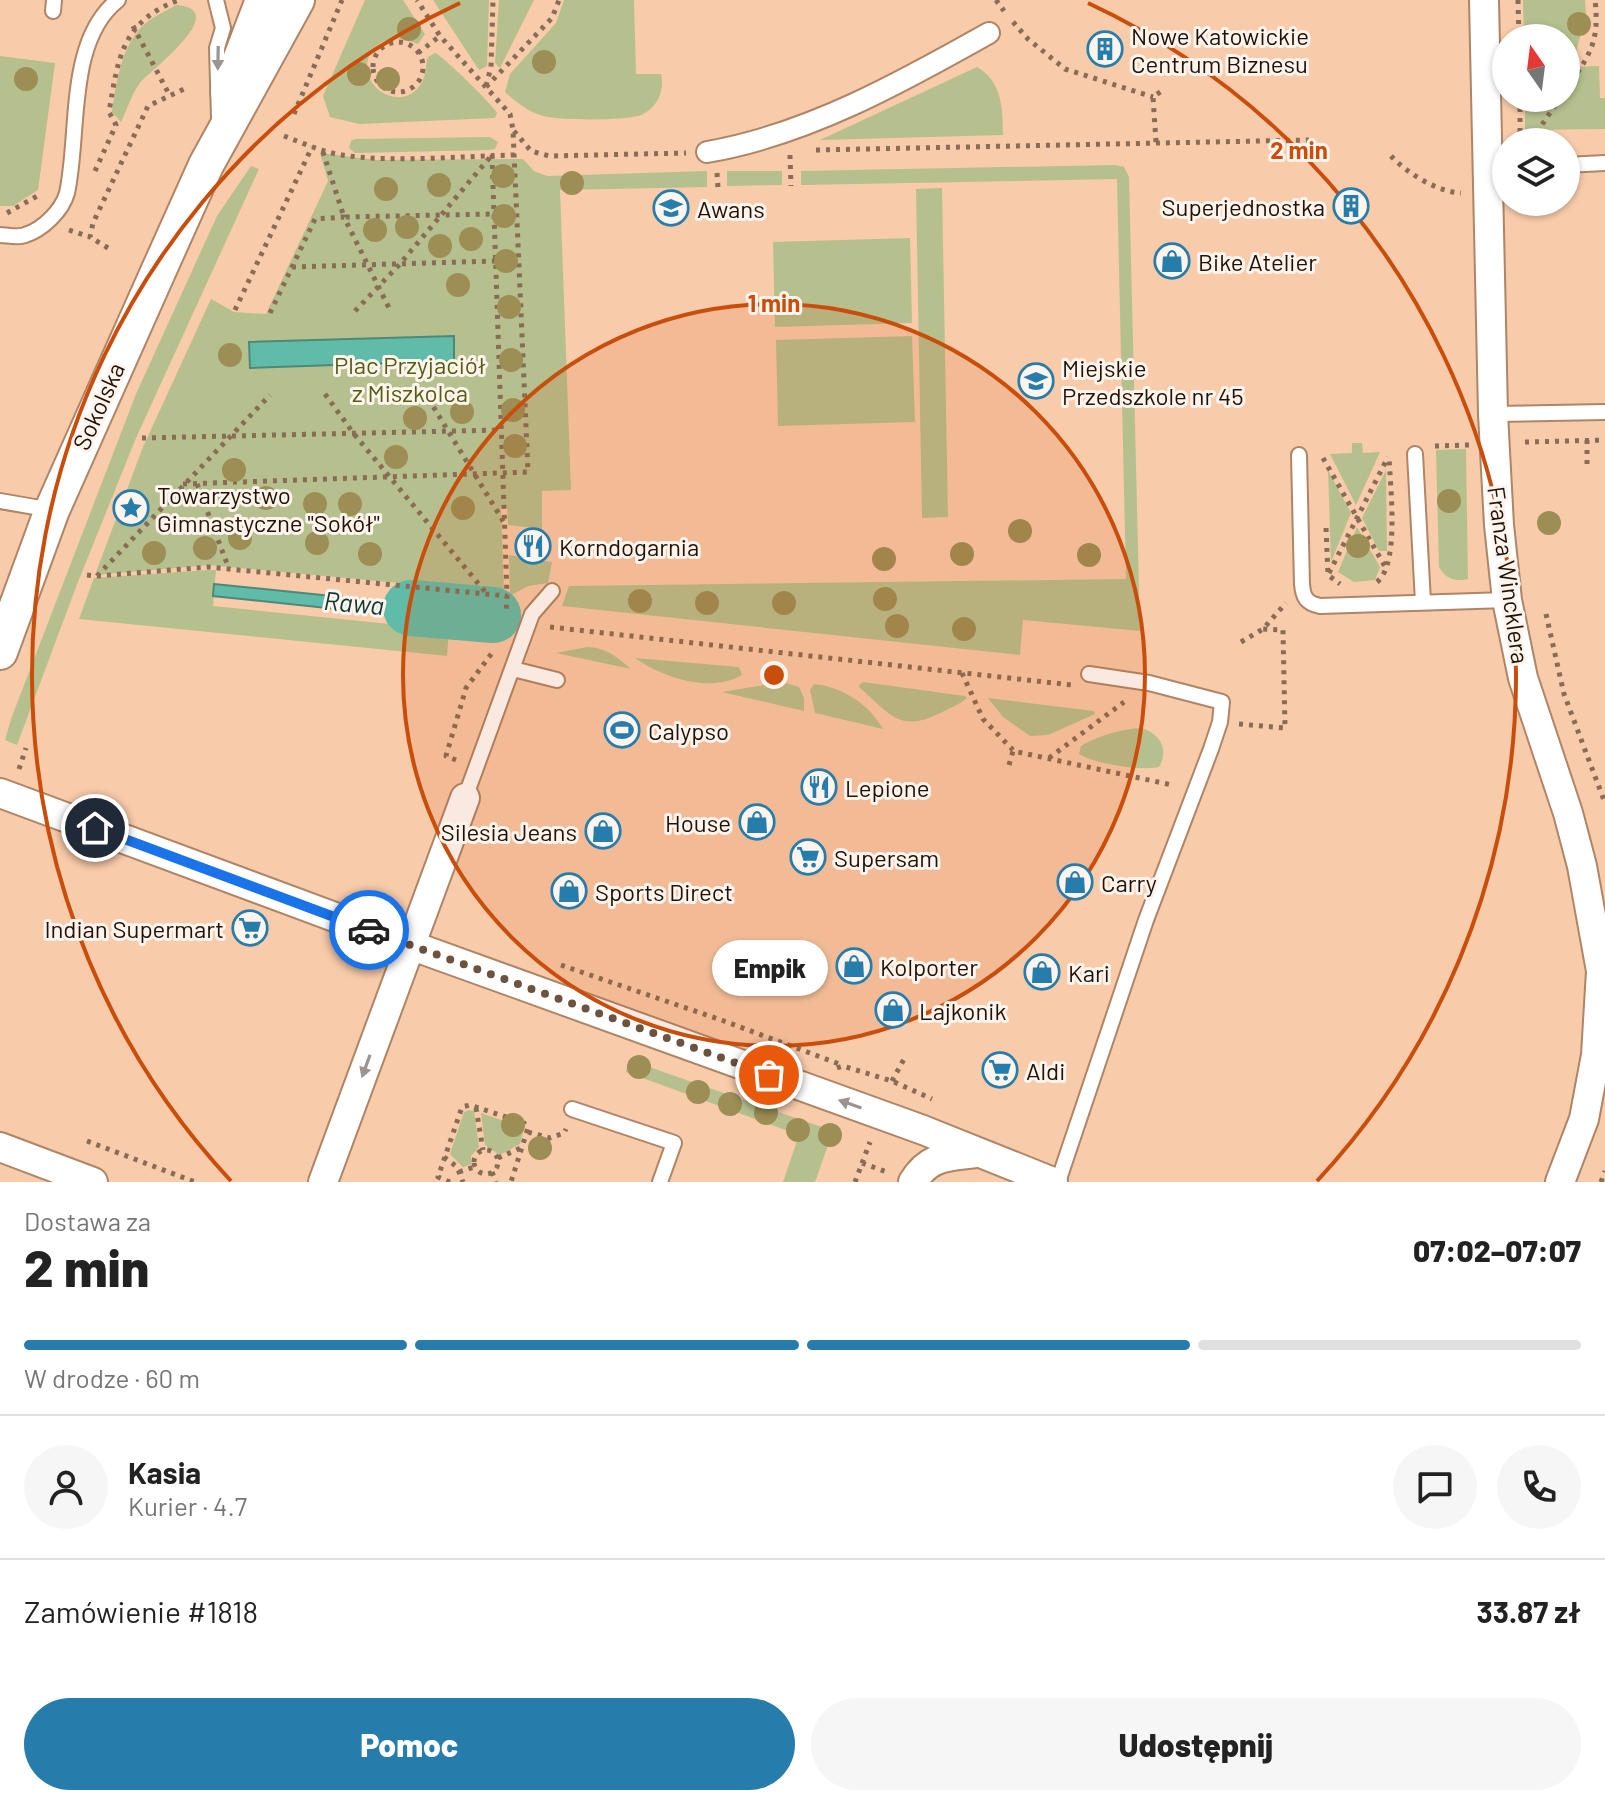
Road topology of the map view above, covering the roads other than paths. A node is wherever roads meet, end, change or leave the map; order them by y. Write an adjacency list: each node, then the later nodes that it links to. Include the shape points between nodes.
1 (118, 0): 14 (lane, via 95,27 85,53 66,196 54,217 24,236)
2 (216, 0): 7 (lane, one-way to 7, via 223,28 217,48)
3 (263, 0): 7 (street, Sokolska)
4 (297, 0): 12 (street, Sokolska)
5 (1484, 0): 9 (street, Franza Wincklera)
6 (989, 33): 8 (street, via 827,114 755,142)
7 (219, 118): 12 (street, Sokolska)
8 (707, 152)
9 (1492, 156)
10 (1605, 163): 11 (lane)
11 (1580, 164)
12 (206, 165): 20 (street, Sokolska)
13 (1493, 216): 16 (street, Franza Wincklera)
14 (0, 235)
15 (1605, 412): 16 (lane)
16 (1493, 414): 22 (street, Franza Wincklera)
17 (1415, 454): 23 (lane)
18 (1299, 455): 23 (lane, via 1302,584 1307,601 1320,606)
19 (0, 501): 20 (lane)
20 (52, 510): 24 (street, Sokolska)
21 (552, 591): 25 (lane, via 536,608)
22 (1507, 600): 23 (lane); 39 (street, Franza Wincklera, via 1523,678 1582,866 1601,971 1596,1055 1584,1119)
23 (1423, 602)
24 (0, 652)
25 (513, 669): 27 (lane); 29 (lane)
26 (1089, 674): 38 (lane, via 1222,702 1211,749)
27 (557, 680)
28 (0, 793): 30 (street)
29 (465, 798): 30 (street)
30 (410, 945): 33 (street, one-way to 30); 36 (street, one-way to 36)
31 (572, 1109): 37 (lane, via 674,1143)
32 (0, 1147): 35 (street)
33 (978, 1153): 34 (street, via 931,1161); 38 (street)
34 (901, 1177)
35 (93, 1182)
36 (323, 1182)
37 (660, 1182)
38 (1055, 1182)
39 (1560, 1182)

